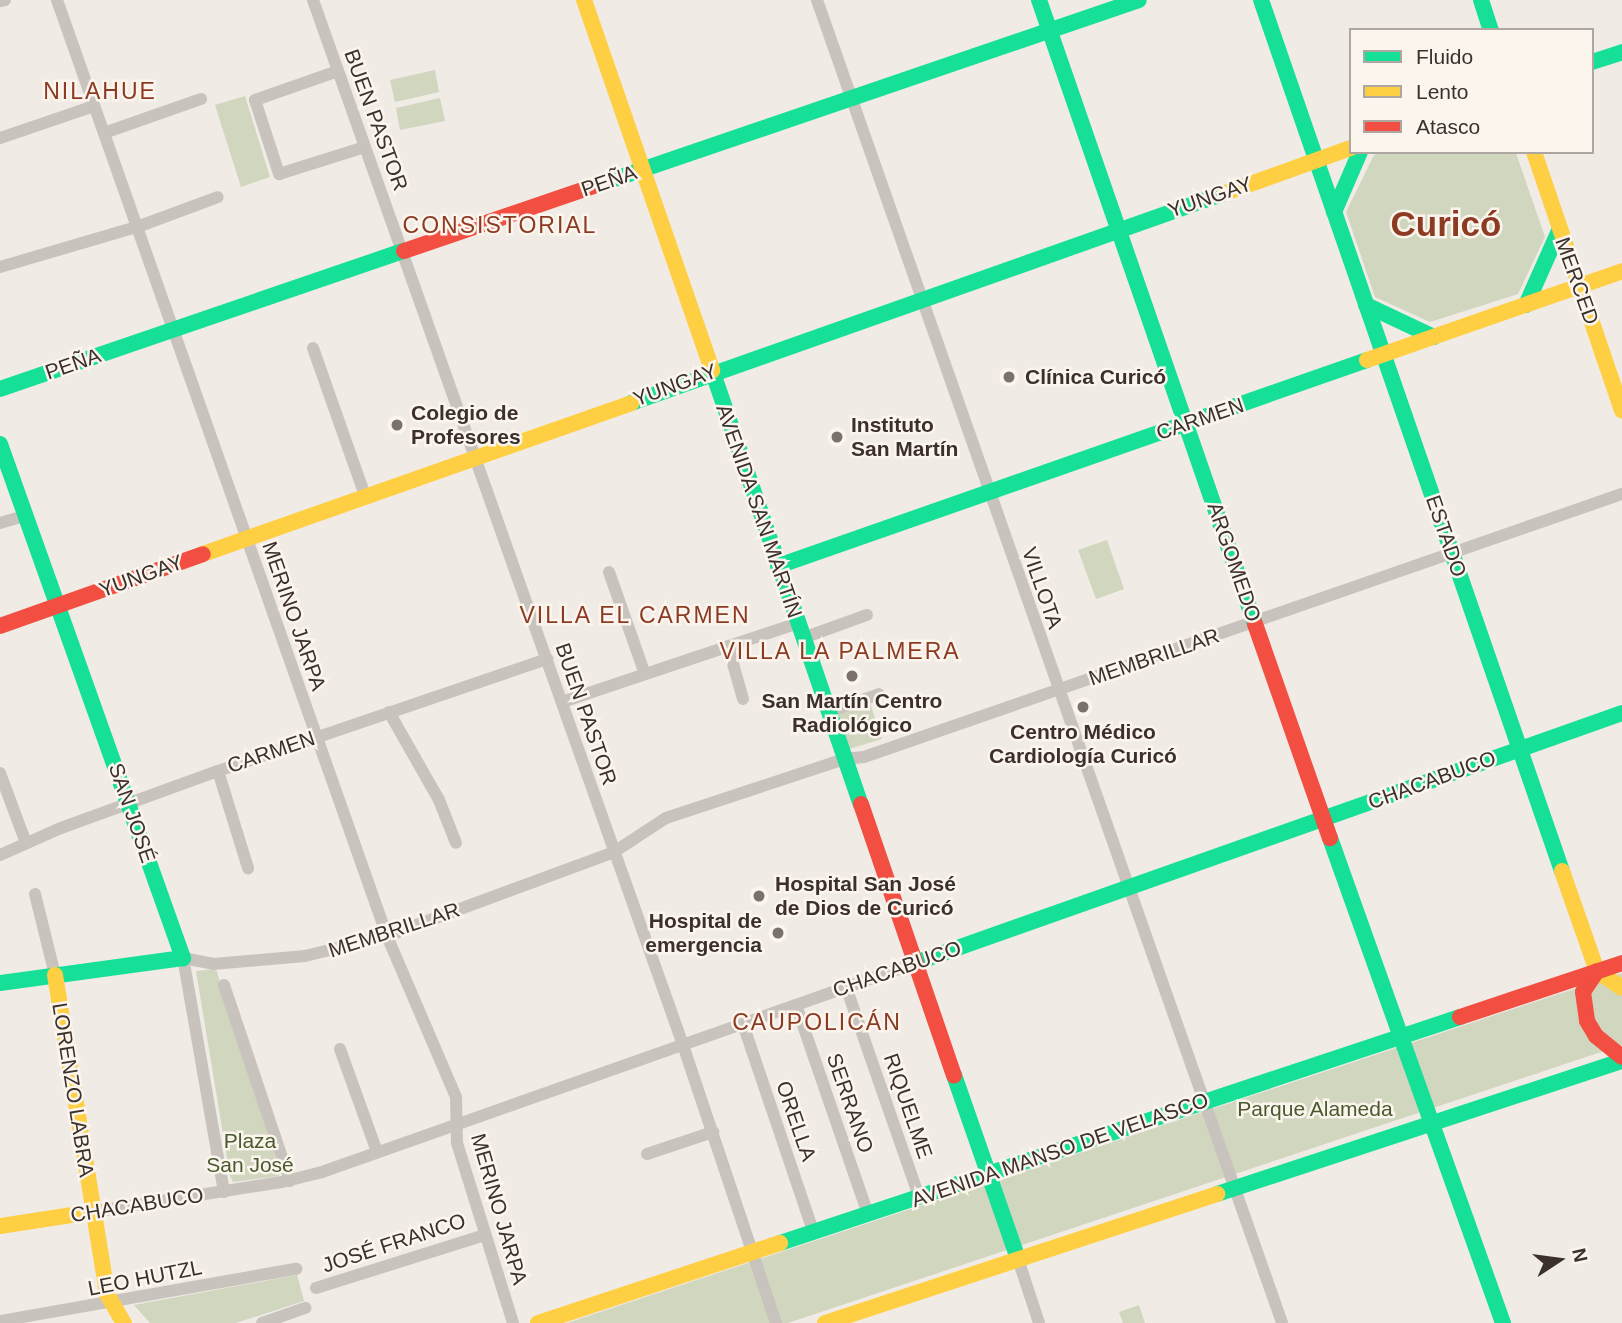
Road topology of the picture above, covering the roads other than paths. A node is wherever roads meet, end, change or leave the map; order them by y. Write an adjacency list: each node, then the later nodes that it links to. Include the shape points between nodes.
1 (57, 0): 16 (street, MERINO JARPA)
2 (313, 0): 13 (street, BUEN PASTOR)
3 (584, 0): 24 (street, AVENIDA SAN MARTÍN)
4 (817, 0): 14 (street, VILLOTA)
5 (1040, 0): 10 (street, ARGOMEDO)
6 (1139, 0): 10 (street, PEÑA)
7 (1261, 0): 23 (street, ESTADO)
8 (1481, 0): 9 (street)
9 (1490, 28)
10 (1050, 30): 14 (street, PEÑA); 28 (street, ARGOMEDO)
11 (1622, 52): 12 (street)
12 (1594, 61)
13 (338, 71): 19 (street, BUEN PASTOR); 19 (street, via 255,100 279,174)
14 (851, 97): 24 (street, PEÑA); 34 (street, VILLOTA)
15 (201, 99): 17 (street)
16 (94, 106): 17 (street, MERINO JARPA); 18 (street)
17 (104, 133): 27 (street, MERINO JARPA)
18 (0, 138)
19 (365, 147): 30 (street, BUEN PASTOR)
20 (1349, 149): 23 (street, YUNGAY)
21 (1359, 154): 26 (street)
22 (1535, 154): 29 (street, MERCED)
23 (1315, 160): 26 (street, ESTADO); 28 (street, YUNGAY)
24 (642, 169): 30 (street, PEÑA); 41 (street, AVENIDA SAN MARTÍN)
25 (218, 197): 27 (street)
26 (1334, 212): 36 (street, ESTADO)
27 (137, 227): 31 (street); 37 (street, MERINO JARPA)
28 (1119, 229): 34 (street, YUNGAY); 44 (street, ARGOMEDO)
29 (1559, 231): 33 (street, MERCED); 35 (street)
30 (402, 251): 37 (street, PEÑA); 46 (street, BUEN PASTOR)
31 (0, 267)
32 (1622, 271): 33 (street, CARMEN)
33 (1579, 286): 35 (street, CARMEN); 43 (street, MERCED)
34 (921, 299): 41 (street, YUNGAY); 47 (street, VILLOTA)
35 (1526, 304): 38 (street, CARMEN)
36 (1366, 305): 38 (street); 40 (street, ESTADO)
37 (173, 330): 42 (street, PEÑA); 52 (street, MERINO JARPA)
38 (1434, 337): 40 (street, CARMEN)
39 (313, 348): 49 (street)
40 (1384, 355): 44 (street, CARMEN); 53 (street, ESTADO)
41 (712, 372): 46 (street, YUNGAY); 54 (street, AVENIDA SAN MARTÍN)
42 (0, 388)
43 (1622, 410)
44 (1186, 424): 47 (street, CARMEN); 58 (street, ARGOMEDO)
45 (0, 444): 50 (street, SAN JOSÉ)
46 (475, 457): 49 (street, YUNGAY); 62 (street, BUEN PASTOR)
47 (989, 494): 54 (street, CARMEN); 64 (street, VILLOTA)
48 (1622, 494): 53 (street, MEMBRILLAR)
49 (366, 496): 52 (street, YUNGAY)
50 (25, 516): 51 (street); 56 (street, SAN JOSÉ)
51 (0, 523)
52 (246, 538): 56 (street, YUNGAY); 71 (street, MERINO JARPA)
53 (1452, 553): 58 (street, MEMBRILLAR); 72 (street, ESTADO)
54 (778, 566): 60 (street, AVENIDA SAN MARTÍN)
55 (609, 572): 63 (street)
56 (58, 606): 59 (street, YUNGAY); 76 (street, SAN JOSÉ)
57 (867, 615): 60 (street)
58 (1255, 622): 64 (street, MEMBRILLAR); 77 (street, ARGOMEDO)
59 (0, 626)
60 (800, 631): 61 (street); 69 (street, AVENIDA SAN MARTÍN)
61 (728, 646): 63 (street); 66 (street)
62 (547, 659): 67 (street, BUEN PASTOR); 68 (street, CARMEN)
63 (645, 674): 67 (street)
64 (1057, 690): 73 (street, MEMBRILLAR, via 858,759); 83 (street, VILLOTA)
65 (880, 694): 69 (street)
66 (743, 699)
67 (562, 702): 80 (street, BUEN PASTOR)
68 (389, 712): 71 (street, CARMEN); 79 (street, via 439,800)
69 (828, 712): 73 (street, AVENIDA SAN MARTÍN)
70 (1622, 713): 72 (street, CHACABUCO)
71 (317, 737): 74 (street, CARMEN); 85 (street, MERINO JARPA)
72 (1520, 749): 77 (street, CHACABUCO); 89 (street, ESTADO)
73 (844, 759): 80 (street, MEMBRILLAR, via 666,818); 87 (street, AVENIDA SAN MARTÍN)
74 (218, 771): 76 (street, CARMEN); 82 (street)
75 (0, 773): 78 (street)
76 (129, 803): 78 (street, CARMEN); 86 (street, SAN JOSÉ)
77 (1323, 819): 83 (street, CHACABUCO); 97 (street, ARGOMEDO)
78 (26, 843): 81 (street, CARMEN)
79 (456, 843)
80 (614, 852): 85 (street, MEMBRILLAR); 98 (street, BUEN PASTOR)
81 (0, 855)
82 (248, 868)
83 (1127, 888): 87 (street, CHACABUCO); 101 (street, VILLOTA)
84 (35, 894): 90 (street, LORENZO LABRA)
85 (387, 936): 86 (street, MEMBRILLAR, via 305,956 213,964); 102 (street, MERINO JARPA, via 456,1097)
86 (183, 958): 90 (street, MEMBRILLAR); 110 (street, SAN JOSÉ)
87 (915, 963): 93 (street, CHACABUCO); 107 (street, AVENIDA SAN MARTÍN)
88 (1622, 963): 89 (street, AVENIDA MANSO DE VELASCO)
89 (1597, 971): 94 (street); 97 (street, AVENIDA MANSO DE VELASCO); 100 (street, via 1583,992 1587,1021 1596,1036)
90 (55, 975): 91 (street, MEMBRILLAR); 112 (street, LORENZO LABRA)
91 (0, 983)
92 (224, 985): 108 (street)
93 (846, 987): 95 (street, CHACABUCO); 111 (street, RIQUELME)
94 (1622, 988)
95 (796, 1005): 96 (street, CHACABUCO); 113 (street, SERRANO)
96 (743, 1024): 98 (street, CHACABUCO); 115 (street, ORELLA)
97 (1399, 1038): 101 (street, AVENIDA MANSO DE VELASCO); 103 (street, ARGOMEDO)
98 (683, 1045): 102 (street, CHACABUCO); 104 (street, BUEN PASTOR)
99 (340, 1049): 105 (street)
100 (1622, 1059): 103 (street)
101 (1203, 1101): 107 (street, AVENIDA MANSO DE VELASCO); 109 (street, VILLOTA)
102 (457, 1124): 105 (street, CHACABUCO); 116 (street, MERINO JARPA, via 457,1143)
103 (1431, 1124): 109 (street); 132 (street, ARGOMEDO)
104 (713, 1132): 106 (street); 117 (street, BUEN PASTOR)
105 (377, 1152): 108 (street, CHACABUCO)
106 (647, 1154)
107 (989, 1173): 111 (street, AVENIDA MANSO DE VELASCO); 118 (street, AVENIDA SAN MARTÍN)
108 (290, 1181): 110 (street, CHACABUCO)
109 (1234, 1188): 118 (street); 131 (street, VILLOTA)
110 (224, 1192): 112 (street, CHACABUCO)
111 (919, 1198): 113 (street, AVENIDA MANSO DE VELASCO)
112 (92, 1212): 114 (street, CHACABUCO); 121 (street, LORENZO LABRA)
113 (868, 1214): 115 (street, AVENIDA MANSO DE VELASCO)
114 (0, 1226)
115 (813, 1231): 117 (street, AVENIDA MANSO DE VELASCO)
116 (485, 1235): 120 (street, JOSÉ FRANCO); 126 (street, MERINO JARPA)
117 (752, 1251): 127 (street, AVENIDA MANSO DE VELASCO); 128 (street, BUEN PASTOR)
118 (1018, 1259): 129 (street); 130 (street)
119 (296, 1269): 121 (street, LEO HUTZL)
120 (316, 1288)
121 (110, 1305): 123 (street, LEO HUTZL); 124 (street, LORENZO LABRA)
122 (305, 1308): 125 (street)
123 (0, 1321)
124 (124, 1323)
125 (262, 1323)
126 (513, 1323)
127 (538, 1323)
128 (776, 1323)
129 (825, 1323)
130 (1039, 1323)
131 (1282, 1323)
132 (1503, 1323)

